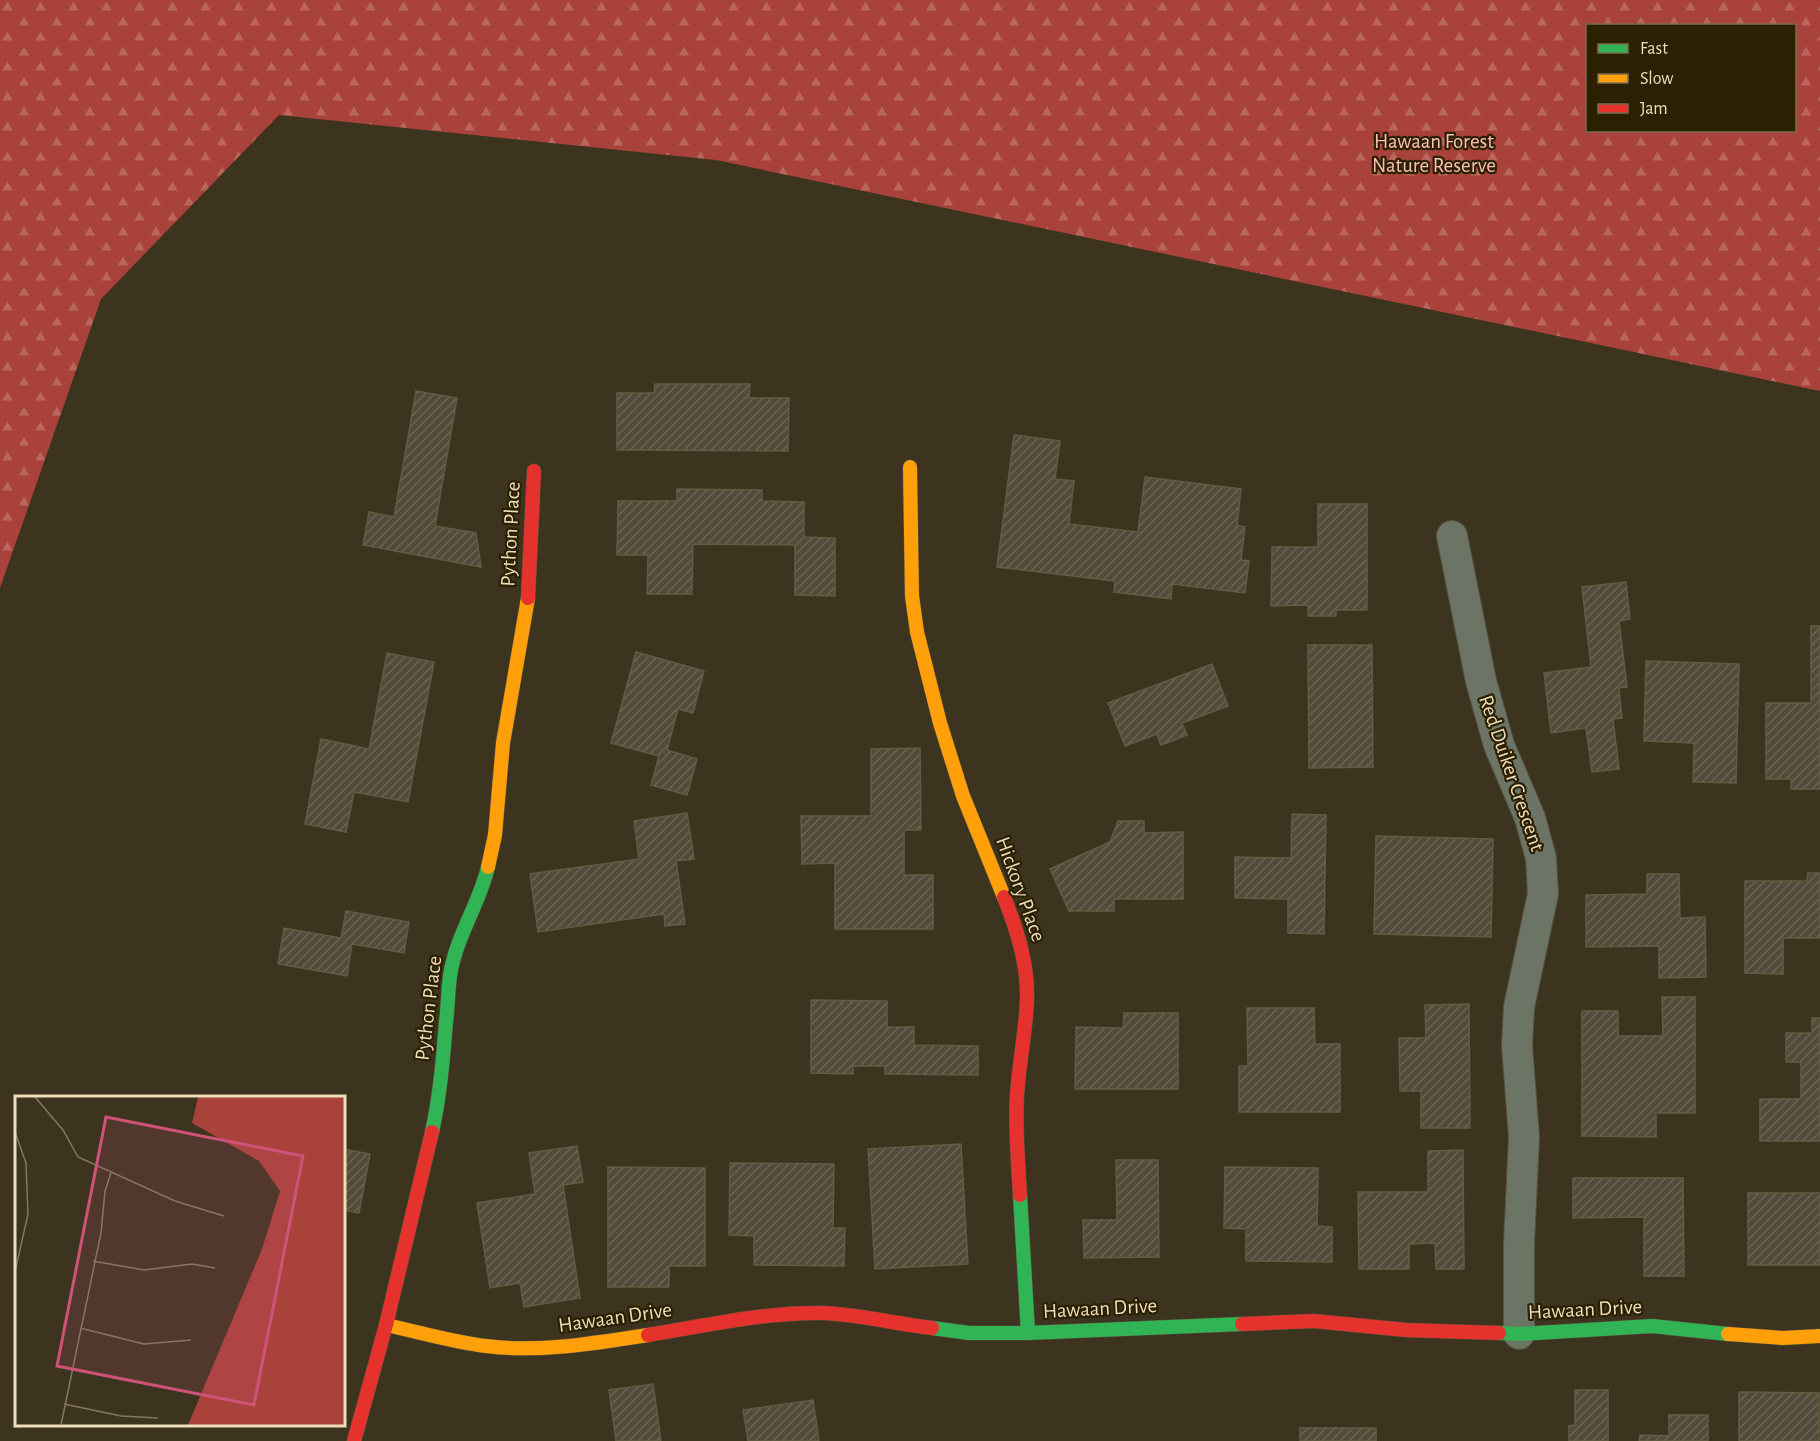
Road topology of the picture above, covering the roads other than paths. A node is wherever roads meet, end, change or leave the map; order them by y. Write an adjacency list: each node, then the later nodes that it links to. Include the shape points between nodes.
1 (910, 467): 5 (street, Hickory Place, via 916,633 963,796 1014,922 1025,964 1027,998 1016,1134)
2 (534, 471): 4 (street, Python Place, via 527,608 503,743 495,835 484,882 457,944 450,976 437,1110)
3 (1452, 536): 6 (street, Red Duiker Crescent, via 1481,681 1541,858 1543,894 1519,1017 1524,1137)
4 (386, 1324): 5 (street, Hawaan Drive, via 486,1346 518,1348 602,1342 779,1314 864,1317 969,1333); 8 (street, Python Place)
5 (1028, 1333): 6 (street, Hawaan Drive, via 1314,1321 1406,1330)
6 (1519, 1334): 7 (street, Hawaan Drive, via 1652,1326 1782,1338)
7 (1820, 1336)
8 (354, 1441)

